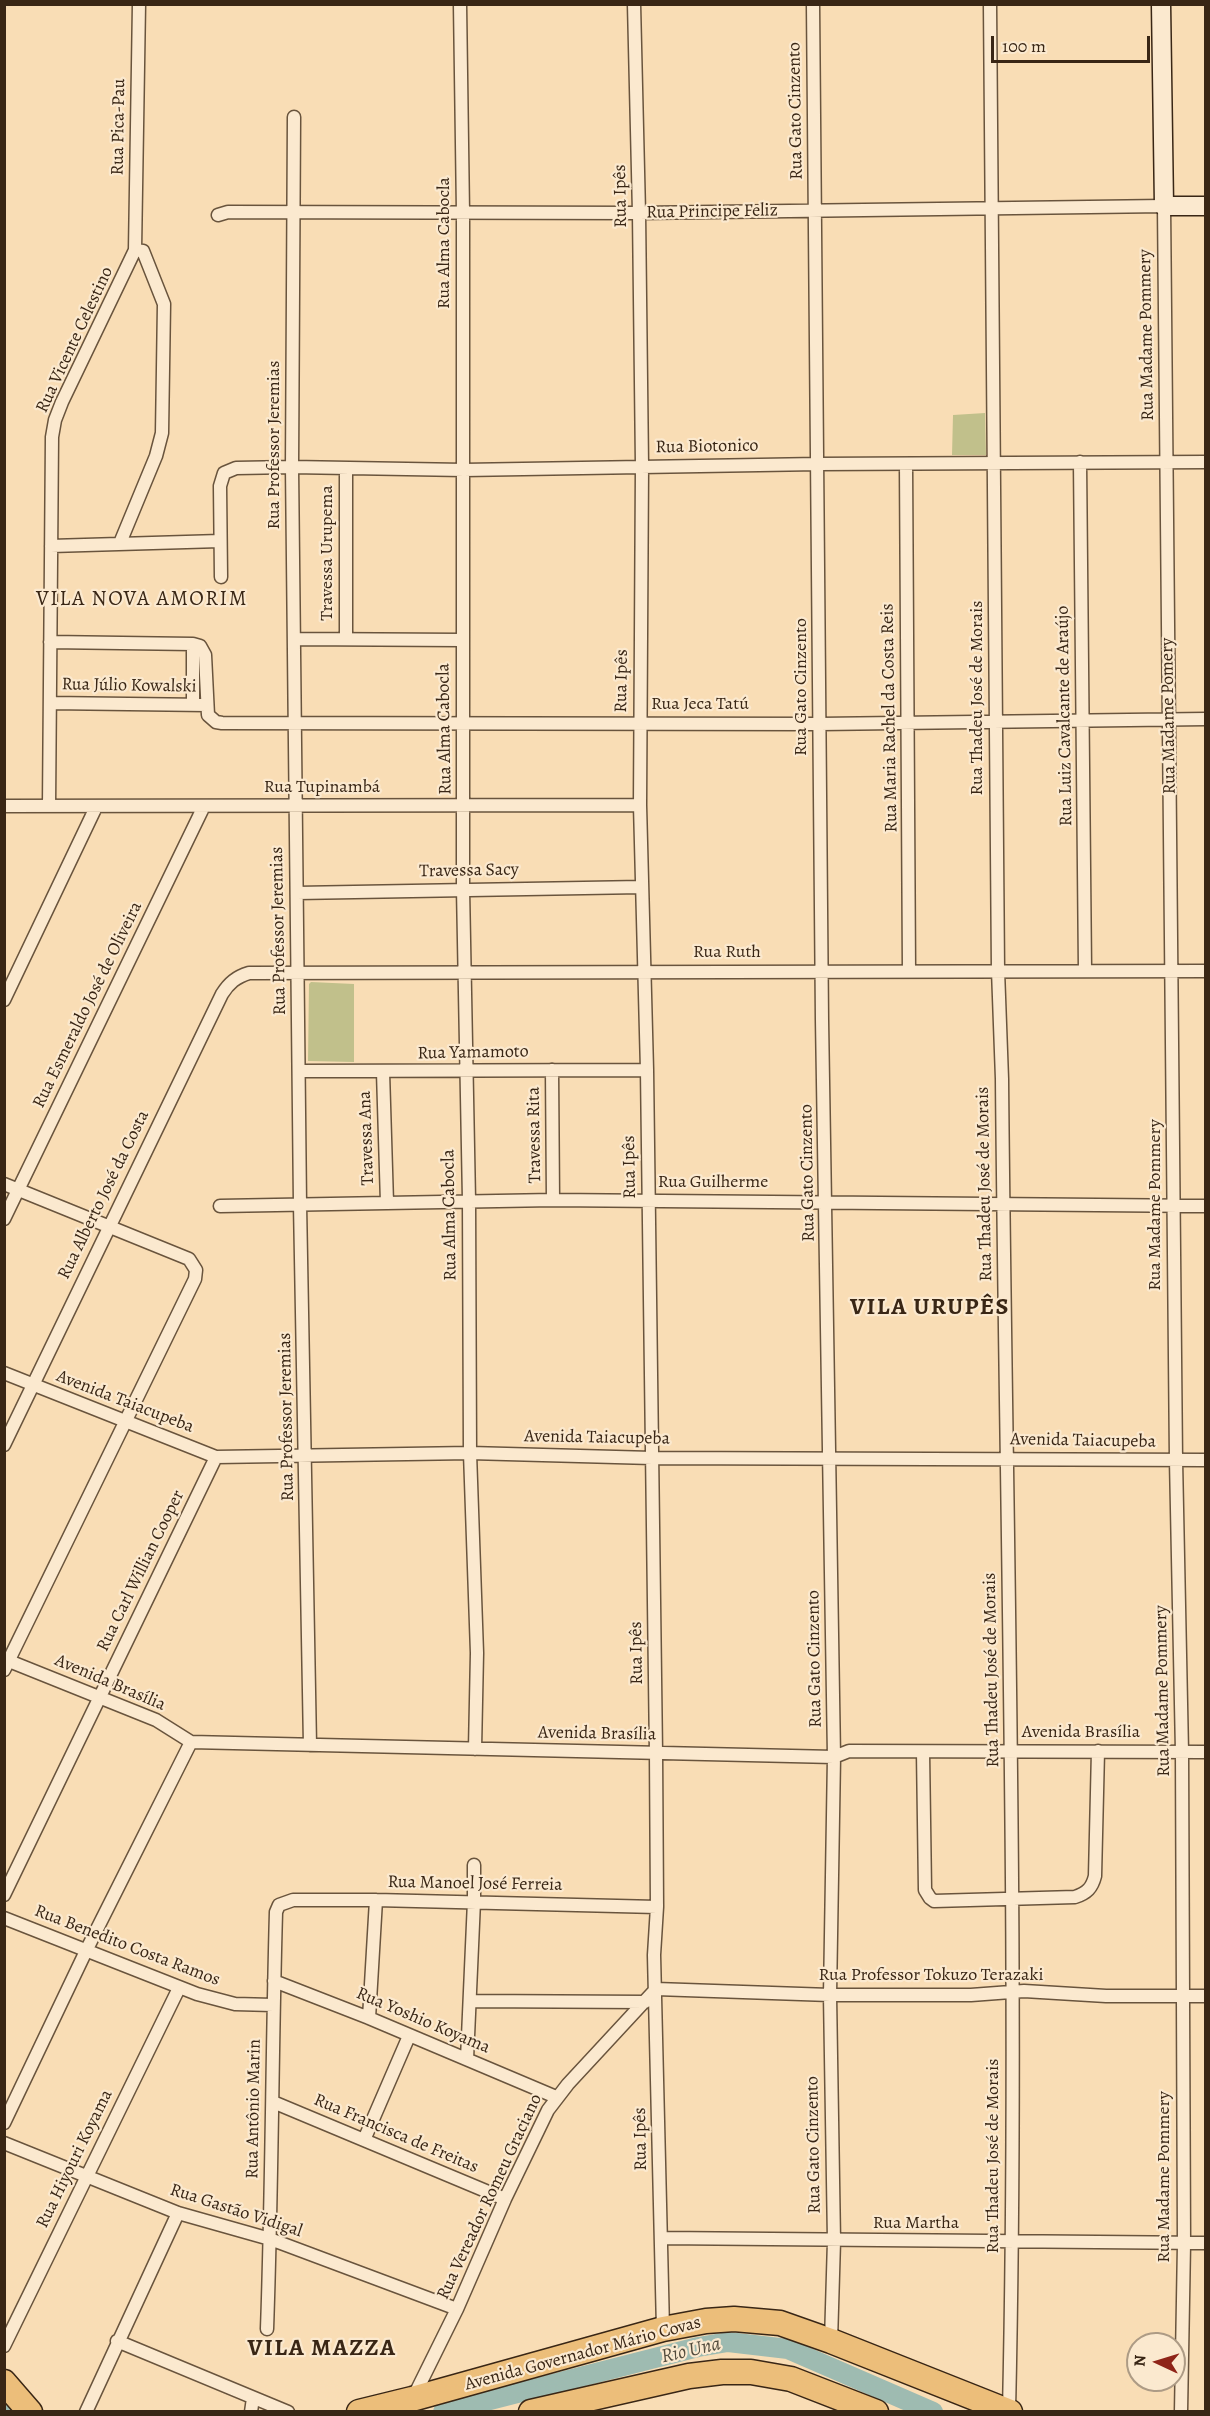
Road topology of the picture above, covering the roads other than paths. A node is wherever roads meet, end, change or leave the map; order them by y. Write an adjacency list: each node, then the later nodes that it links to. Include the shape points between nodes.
1 (138, 4): 16 (street, Rua Pica-Pau)
2 (460, 4): 13 (street, Rua Alma Cabocla)
3 (633, 4): 14 (street, Rua Ipês)
4 (813, 4): 11 (street, Rua Gato Cinzento)
5 (990, 4): 10 (street, Rua Thadeu José de Morais)
6 (1161, 4): 8 (street)
7 (294, 117): 12 (street, Rua Professor Jeremias)
8 (1164, 206): 9 (street, Rua Principe Feliz); 10 (street, Rua Principe Feliz); 20 (street, Rua Madame Pommery)
9 (1206, 206)
10 (993, 208): 11 (street, Rua Principe Feliz); 19 (street, Rua Thadeu José de Morais)
11 (815, 211): 14 (street, Rua Principe Feliz); 21 (street, Rua Gato Cinzento)
12 (294, 213): 13 (street, Rua Principe Feliz); 15 (street, Rua Principe Feliz); 23 (street, Rua Professor Jeremias)
13 (463, 213): 14 (street, Rua Principe Feliz); 26 (street, Rua Alma Cabocla)
14 (639, 213): 24 (street, Rua Ipês)
15 (218, 215)
16 (135, 250): 28 (street, via 143,251 164,304 162,433); 29 (street, Rua Vicente Celestino, via 55,420)
17 (1080, 462): 19 (street, Rua Biotonico); 20 (street, Rua Biotonico); 42 (street, Rua Luiz Cavalcante de Araújo)
18 (1206, 462): 20 (street, Rua Biotonico)
19 (995, 463): 22 (street, Rua Biotonico); 44 (street, Rua Thadeu José de Morais)
20 (1166, 463): 40 (street, Rua Madame Pomery)
21 (819, 464): 22 (street, Rua Biotonico); 24 (street, Rua Biotonico); 47 (street, Rua Gato Cinzento)
22 (906, 464): 46 (street, Rua Maria Rachel da Costa Reis)
23 (292, 466): 25 (street, Rua Biotonico); 27 (street, Rua Biotonico, via 229,470 221,477); 31 (street, Rua Professor Jeremias)
24 (642, 466): 26 (street, Rua Biotonico); 45 (street, Rua Ipês)
25 (346, 468): 26 (street, Rua Biotonico); 32 (street, Travessa Urupema)
26 (464, 470): 33 (street, Rua Alma Cabocla)
27 (220, 541): 28 (street); 30 (street)
28 (120, 543): 29 (street)
29 (51, 546): 34 (street, Rua Vicente Celestino)
30 (222, 577)
31 (294, 639): 32 (street); 41 (street, Rua Professor Jeremias)
32 (346, 639): 33 (street)
33 (462, 640): 43 (street, Rua Alma Cabocla)
34 (50, 642): 35 (street); 36 (street, Rua Vicente Celestino)
35 (193, 644): 37 (street); 38 (street, via 206,655)
36 (50, 703): 37 (street, Rua Júlio Kowalski); 50 (street, Rua Vicente Celestino)
37 (193, 704): 38 (street, Rua Júlio Kowalski)
38 (207, 705): 41 (street, Rua Jeca Tatú, via 208,715 216,722)
39 (1206, 719): 40 (street, Rua Jeca Tatú)
40 (1168, 720): 42 (street, Rua Jeca Tatú); 61 (street, Rua Madame Pomery)
41 (295, 721): 43 (street, Rua Jeca Tatú); 52 (street, Rua Professor Jeremias)
42 (1083, 721): 44 (street, Rua Jeca Tatú); 60 (street, Rua Luiz Cavalcante de Araújo)
43 (464, 722): 45 (street, Rua Jeca Tatú); 53 (street, Rua Alma Cabocla)
44 (996, 722): 46 (street, Rua Jeca Tatú); 59 (street, Rua Thadeu José de Morais)
45 (639, 723): 47 (street, Rua Jeca Tatú); 48 (street, Rua Ipês)
46 (906, 723): 47 (street, Rua Jeca Tatú); 64 (street, Rua Maria Rachel da Costa Reis)
47 (820, 724): 66 (street, Rua Gato Cinzento)
48 (640, 805): 53 (street, Rua Tupinambá); 55 (street, Rua Ipês)
49 (4, 806): 50 (street, Rua Tupinambá)
50 (49, 806): 54 (street, Rua Tupinambá)
51 (204, 806): 52 (street, Rua Tupinambá); 54 (street, Rua Tupinambá); 75 (street, Rua Esmeraldo José de Oliveira)
52 (296, 806): 53 (street, Rua Tupinambá); 57 (street, Rua Professor Jeremias)
53 (464, 806): 56 (street, Rua Alma Cabocla)
54 (96, 807): 68 (street)
55 (641, 887): 56 (street, Travessa Sacy); 58 (street, Rua Ipês)
56 (463, 889): 57 (street, Travessa Sacy); 63 (street, Rua Alma Cabocla)
57 (297, 893): 65 (street, Rua Professor Jeremias)
58 (644, 970): 63 (street, Rua Ruth); 66 (street, Rua Ruth); 71 (street, Rua Ipês)
59 (998, 970): 60 (street, Rua Ruth); 64 (street, Rua Ruth); 82 (street, Rua Thadeu José de Morais)
60 (1085, 970): 61 (street, Rua Ruth)
61 (1172, 970): 62 (street, Rua Ruth); 84 (street, Rua Madame Pommery)
62 (1206, 970)
63 (465, 971): 65 (street, Rua Ruth); 69 (street, Rua Alma Cabocla)
64 (909, 971): 66 (street, Rua Ruth)
65 (298, 972): 67 (street, Rua Ruth); 72 (street, Rua Professor Jeremias)
66 (822, 972): 79 (street, Rua Gato Cinzento)
67 (249, 973): 87 (street, Rua Alberto José da Costa, via 230,982 222,994)
68 (4, 1000)
69 (465, 1070): 70 (street, Rua Yamamoto); 73 (street, Rua Yamamoto); 76 (street, Rua Alma Cabocla)
70 (552, 1070): 71 (street, Rua Yamamoto); 77 (street, Travessa Rita)
71 (647, 1070): 78 (street, Rua Ipês)
72 (299, 1071): 73 (street, Rua Yamamoto); 81 (street, Rua Professor Jeremias)
73 (383, 1072): 80 (street, Travessa Ana)
74 (4, 1184): 75 (street)
75 (18, 1189): 86 (street, Rua Esmeraldo José de Oliveira); 87 (street)
76 (469, 1200): 77 (street, Rua Guilherme); 80 (street, Rua Guilherme); 92 (street, Rua Alma Cabocla)
77 (553, 1200): 78 (street, Rua Guilherme)
78 (648, 1201): 79 (street, Rua Guilherme); 96 (street, Rua Ipês)
79 (826, 1202): 82 (street, Rua Guilherme); 95 (street, Rua Gato Cinzento)
80 (387, 1203): 81 (street, Rua Guilherme)
81 (300, 1204): 83 (street, Rua Guilherme); 93 (street, Rua Professor Jeremias)
82 (1003, 1205): 84 (street, Rua Guilherme); 97 (street, Rua Thadeu José de Morais)
83 (220, 1206)
84 (1173, 1206): 85 (street, Rua Guilherme); 98 (street, Rua Madame Pommery)
85 (1206, 1206)
86 (4, 1219)
87 (109, 1227): 89 (street, Rua Alberto José da Costa); 90 (street, via 189,1258 196,1270)
88 (4, 1373): 89 (street, Avenida Taiacupeba)
89 (33, 1385): 90 (street, Avenida Taiacupeba); 91 (street, Rua Alberto José da Costa)
90 (126, 1422): 94 (street, Avenida Taiacupeba); 100 (street)
91 (4, 1445)
92 (471, 1453): 93 (street, Avenida Taiacupeba); 96 (street, Avenida Taiacupeba); 104 (street, Rua Alma Cabocla, via 477,1653)
93 (305, 1454): 94 (street, Avenida Taiacupeba); 103 (street, Rua Professor Jeremias)
94 (216, 1457): 101 (street, Rua Carl Willian Cooper)
95 (830, 1457): 96 (street, Avenida Taiacupeba); 97 (street, Avenida Taiacupeba); 111 (street, Rua Gato Cinzento)
96 (652, 1458): 110 (street, Rua Ipês)
97 (1007, 1458): 98 (street, Avenida Taiacupeba); 105 (street, Rua Thadeu José de Morais)
98 (1176, 1460): 99 (street, Avenida Taiacupeba); 108 (street, Rua Madame Pommery)
99 (1206, 1460)
100 (6, 1663): 101 (street, Avenida Brasília)
101 (100, 1696): 102 (street, Avenida Brasília, via 156,1720); 113 (street, Rua Carl Willian Cooper)
102 (191, 1742): 103 (street, Avenida Brasília); 120 (street)
103 (310, 1745): 104 (street, Avenida Brasília)
104 (475, 1749): 110 (street, Avenida Brasília)
105 (1012, 1751): 106 (street, Avenida Brasília); 107 (street, Avenida Brasília); 114 (street, Rua Thadeu José de Morais)
106 (1098, 1751): 108 (street, Avenida Brasília); 114 (street, via 1095,1876 1089,1889 1075,1897)
107 (923, 1752): 111 (street, Avenida Brasília, via 849,1750); 114 (street, via 927,1895 934,1901)
108 (1182, 1752): 109 (street, Avenida Brasília); 126 (street, Rua Madame Pommery)
109 (1206, 1752)
110 (656, 1753): 111 (street, Avenida Brasília); 118 (street, Rua Ipês)
111 (834, 1757): 125 (street, Rua Gato Cinzento)
112 (474, 1864): 117 (street)
113 (4, 1895)
114 (1012, 1899): 124 (street, Rua Thadeu José de Morais)
115 (293, 1900): 116 (street, Rua Manoel José Ferreia); 121 (street, Rua Antônio Marin, via 279,1905 276,1912)
116 (376, 1900): 117 (street, Rua Manoel José Ferreia); 131 (street)
117 (474, 1902): 118 (street, Rua Manoel José Ferreia); 128 (street)
118 (657, 1907): 123 (street, Rua Ipês)
119 (4, 1918): 120 (street, Rua Benedito Costa Ramos)
120 (86, 1951): 122 (street, Rua Benedito Costa Ramos); 136 (street)
121 (274, 1981): 130 (street, Rua Antônio Marin); 131 (street, Rua Yoshio Koyama)
122 (179, 1988): 130 (street, Rua Benedito Costa Ramos, via 216,2001); 139 (street, Rua Hiyouri Koyama)
123 (656, 1989): 125 (street, Rua Professor Tokuzo Terazaki); 129 (street, Rua Vereador Romeu Graciano); 142 (street, Rua Ipês)
124 (1012, 1991): 125 (street, Rua Professor Tokuzo Terazaki, via 971,1995); 126 (street, Rua Professor Tokuzo Terazaki); 145 (street, Rua Thadeu José de Morais)
125 (830, 1995): 144 (street, Rua Gato Cinzento)
126 (1183, 1996): 127 (street, Rua Professor Tokuzo Terazaki); 147 (street, Rua Madame Pommery)
127 (1206, 1996)
128 (471, 2001): 129 (street); 133 (street)
129 (645, 2002): 134 (street, Rua Vereador Romeu Graciano)
130 (273, 2005): 135 (street, Rua Antônio Marin)
131 (369, 2018): 132 (street, Rua Yoshio Koyama)
132 (409, 2036): 133 (street, Rua Yoshio Koyama); 137 (street)
133 (467, 2059): 134 (street, Rua Yoshio Koyama)
134 (556, 2097): 140 (street, Rua Vereador Romeu Graciano)
135 (273, 2102): 137 (street, Rua Francisca de Freitas); 143 (street, Rua Antônio Marin)
136 (4, 2123)
137 (364, 2140): 140 (street, Rua Francisca de Freitas)
138 (4, 2143): 139 (street, Rua Gastão Vidigal)
139 (87, 2176): 141 (street, Rua Gastão Vidigal); 153 (street, Rua Hiyouri Koyama)
140 (505, 2199): 148 (street, Rua Vereador Romeu Graciano)
141 (178, 2213): 143 (street, Rua Gastão Vidigal); 152 (street)
142 (662, 2238): 144 (street, Rua Martha); 150 (street, Rua Ipês)
143 (270, 2239): 148 (street, Rua Gastão Vidigal); 149 (street, Rua Antônio Marin)
144 (834, 2241): 145 (street, Rua Martha); 151 (street, Rua Gato Cinzento)
145 (1013, 2242): 147 (street, Rua Martha); 157 (street, Rua Thadeu José de Morais)
146 (1206, 2243): 147 (street, Rua Martha)
147 (1184, 2244): 165 (street, Rua Madame Pommery)
148 (457, 2309): 156 (street, Rua Vereador Romeu Graciano)
149 (267, 2329)
150 (663, 2329): 151 (highway, Avenida Governador Mário Covas, via 706,2321 757,2320); 156 (highway, Avenida Governador Mário Covas)
151 (831, 2341): 157 (highway, Avenida Governador Mário Covas)
152 (117, 2342): 155 (street); 159 (street)
153 (4, 2346)
154 (4, 2382): 158 (highway)
155 (253, 2398): 160 (street); 161 (street)
156 (411, 2405): 162 (highway, Avenida Governador Mário Covas)
157 (1010, 2411)
158 (30, 2412)
159 (86, 2412)
160 (251, 2412)
161 (288, 2412)
162 (359, 2412)
163 (531, 2412): 164 (highway, via 689,2376 742,2372 790,2379)
164 (876, 2412)
165 (1181, 2412)

